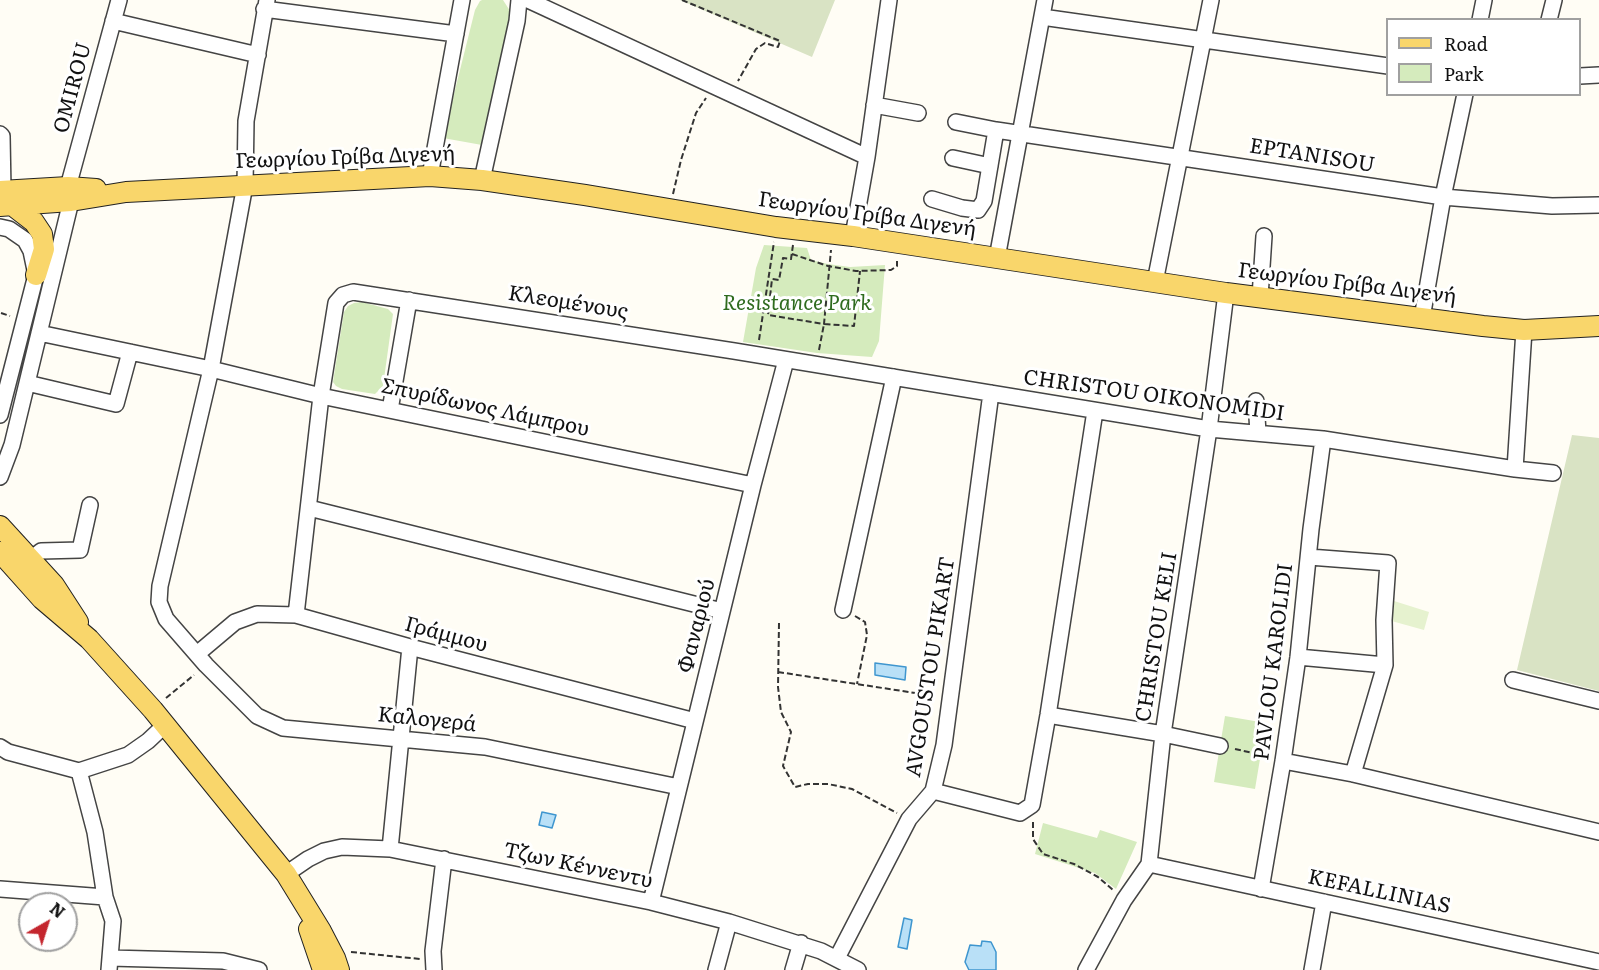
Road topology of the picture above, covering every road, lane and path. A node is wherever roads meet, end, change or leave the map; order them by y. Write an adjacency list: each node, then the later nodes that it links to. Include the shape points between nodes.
1 (119, 0): 15 (street, OMIROU)
2 (462, 0): 16 (street)
3 (519, 0): 36 (street)
4 (528, 0): 22 (street)
5 (682, 0): 23 (path, via 780,40 778,47 765,44 756,49 741,72)
6 (889, 0): 25 (street)
7 (1045, 0): 12 (street)
8 (1211, 0): 17 (street)
9 (1484, 0): 13 (street)
10 (1554, 0): 14 (street)
11 (266, 5): 16 (street); 18 (street, Καλογερά)
12 (1042, 17): 17 (street); 30 (street)
13 (1480, 18)
14 (1550, 18)
15 (113, 21): 18 (street); 38 (street, OMIROU)
16 (456, 34): 35 (street)
17 (1202, 39): 19 (street); 32 (street)
18 (258, 55): 37 (street, Καλογερά, via 246,121)
19 (1386, 66)
20 (1599, 75): 21 (street)
21 (1581, 76)
22 (714, 86): 23 (street); 43 (path, via 696,113)
23 (733, 95): 31 (street)
24 (1465, 96): 39 (street)
25 (874, 105): 26 (street); 31 (street)
26 (918, 113)
27 (956, 122): 28 (street, EPTANISOU)
28 (996, 130): 30 (street, EPTANISOU); 34 (street)
29 (0, 134): 40 (street)
30 (1020, 134): 32 (street, EPTANISOU); 51 (street)
31 (867, 157): 47 (street)
32 (1179, 157): 39 (street, EPTANISOU); 55 (street)
33 (953, 158): 34 (street)
34 (990, 166): 41 (street, via 984,201 978,210)
35 (430, 176): 36 (main road, Γεωργίου Γρίβα Διγενή); 37 (main road, Γεωργίου Γρίβα Διγενή)
36 (482, 180): 43 (main road, Γεωργίου Γρίβα Διγενή)
37 (245, 184): 38 (main road, Γεωργίου Γρίβα Διγενή); 68 (street, Καλογερά)
38 (70, 194): 40 (main road, Γεωργίου Γρίβα Διγενή); 63 (street, OMIROU)
39 (1443, 197): 42 (street, EPTANISOU, via 1552,206); 59 (street)
40 (4, 198): 54 (main road, via 34,222 42,234 44,249)
41 (932, 199)
42 (1599, 205)
43 (669, 209): 45 (main road, Γεωργίου Γρίβα Διγενή)
44 (0, 227): 54 (street, via 25,240 32,251)
45 (776, 227): 46 (main road, Γεωργίου Γρίβα Διγενή); 65 (path)
46 (796, 230): 47 (main road, Γεωργίου Γρίβα Διγενή); 50 (path)
47 (843, 236): 49 (main road, Γεωργίου Γρίβα Διγενή); 52 (path)
48 (1264, 236): 57 (street)
49 (899, 243): 51 (main road, Γεωργίου Γρίβα Διγενή); 53 (path, via 897,266 891,270)
50 (792, 254): 52 (path); 60 (path, via 791,259 783,258 779,280 772,279 768,315)
51 (997, 258): 55 (main road, Γεωργίου Γρίβα Διγενή)
52 (828, 266): 53 (path); 60 (path)
53 (860, 271): 60 (path, via 854,326)
54 (36, 275): 76 (street)
55 (1155, 282): 56 (main road, Γεωργίου Γρίβα Διγενή)
56 (1226, 293): 57 (main road, Γεωργίου Γρίβα Διγενή); 77 (street, CHRISTOU KELI)
57 (1260, 297): 59 (main road, Γεωργίου Γρίβα Διγενή)
58 (408, 300): 65 (street, Κλεομένους); 72 (street, Κλεομένους, via 353,292 343,295 336,303); 74 (street)
59 (1422, 318): 62 (main road, Γεωργίου Γρίβα Διγενή)
60 (824, 324): 67 (path)
61 (1599, 326): 62 (main road, Γεωργίου Γρίβα Διγενή)
62 (1524, 330): 80 (street)
63 (39, 333): 64 (street, Σπυρίδωνος Λάμπρου); 70 (street, OMIROU)
64 (130, 352): 68 (street, Σπυρίδωνος Λάμπρου); 70 (street, via 116,404)
65 (757, 355): 66 (street, Κλεομένους)
66 (786, 360): 67 (street, CHRISTOU OIKONOMIDI); 83 (street, Φαναριού)
67 (816, 365): 69 (street, CHRISTOU OIKONOMIDI)
68 (211, 369): 72 (street, Σπυρίδωνος Λάμπρου); 97 (street, Καλογερά, via 159,602 166,619)
69 (894, 377): 71 (street, CHRISTOU OIKONOMIDI); 90 (street)
70 (27, 383): 82 (street, OMIROU)
71 (991, 393): 75 (street, CHRISTOU OIKONOMIDI); 102 (street, AVGOUSTOU PIKART)
72 (321, 396): 74 (street, Σπυρίδωνος Λάμπρου); 85 (street)
73 (1256, 401): 78 (street)
74 (390, 410): 83 (street, Σπυρίδωνος Λάμπρου)
75 (1095, 411): 77 (street, CHRISTOU OIKONOMIDI); 104 (street)
76 (0, 415)
77 (1209, 429): 78 (street, CHRISTOU OIKONOMIDI); 107 (street, CHRISTOU KELI)
78 (1258, 433): 79 (street, CHRISTOU OIKONOMIDI)
79 (1323, 439): 80 (street, CHRISTOU OIKONOMIDI); 88 (street, PAVLOU KAROLIDI)
80 (1515, 469): 81 (street, CHRISTOU OIKONOMIDI)
81 (1553, 474)
82 (0, 477)
83 (753, 484): 91 (street, Φαναριού)
84 (90, 505): 89 (street, via 80,550 40,551)
85 (309, 508): 91 (street); 92 (street)
86 (0, 526): 89 (main road)
87 (0, 552): 94 (main road, via 42,599)
88 (1309, 557): 96 (street, PAVLOU KAROLIDI); 98 (street, via 1388,563)
89 (31, 560): 94 (main road, via 54,585)
90 (843, 610): 101 (path, via 865,622 867,639)
91 (722, 611): 106 (street, Φαναριού)
92 (296, 615): 95 (street, Γράμμου); 97 (street, Γράμμου, via 257,615 236,622)
93 (779, 623): 99 (path)
94 (89, 639): 105 (main road)
95 (410, 647): 106 (street, Γράμμου); 108 (street)
96 (1298, 657): 98 (street); 112 (street, PAVLOU KAROLIDI)
97 (201, 659): 105 (path); 108 (street, Καλογερά, via 257,716 283,728)
98 (1385, 665): 114 (street)
99 (778, 672): 101 (path); 118 (path, via 781,712 791,732 783,766 795,788 828,784 852,789)
100 (1513, 680): 103 (street)
101 (858, 684): 102 (path)
102 (951, 698): 116 (street, AVGOUSTOU PIKART)
103 (1599, 701)
104 (1048, 715): 107 (street); 117 (street)
105 (159, 717): 113 (street, via 148,741 128,755); 123 (main road)
106 (695, 721): 115 (street, Φαναριού)
107 (1163, 734): 109 (street); 122 (street, CHRISTOU KELI)
108 (402, 738): 115 (street, Καλογερά, via 485,747); 120 (street)
109 (1220, 746): 111 (path)
110 (3, 751): 113 (street)
111 (1261, 754)
112 (1283, 761): 114 (street); 125 (street, PAVLOU KAROLIDI)
113 (79, 771): 126 (street, via 95,832)
114 (1353, 774): 119 (street)
115 (679, 787): 128 (street, Φαναριού)
116 (933, 791): 117 (street, via 1020,813); 118 (street, AVGOUSTOU PIKART)
117 (1032, 805): 127 (path, via 1033,839 1043,854 1098,877)
118 (909, 819): 132 (street, AVGOUSTOU PIKART)
119 (1599, 832)
120 (390, 849): 121 (street, Τζων Κέννεντυ); 123 (street, Τζων Κέννεντυ, via 333,849)
121 (444, 859): 128 (street, Τζων Κέννεντυ); 136 (street)
122 (1149, 864): 125 (street, KEFALLINIAS); 127 (street, CHRISTOU KELI)
123 (286, 874): 133 (main road, via 335,958); 138 (main road)
124 (0, 889): 126 (street)
125 (1261, 889): 129 (street, KEFALLINIAS)
126 (105, 897): 135 (street, via 113,921)
127 (1124, 900): 142 (street, CHRISTOU KELI)
128 (651, 902): 130 (street, Τζων Κέννεντυ)
129 (1324, 902): 134 (street, KEFALLINIAS); 143 (street)
130 (729, 922): 131 (street, Τζων Κέννεντυ); 139 (street)
131 (801, 944): 132 (street, Τζων Κέννεντυ); 140 (street)
132 (837, 958): 141 (street, Τζων Κέννεντυ)
133 (342, 961): 136 (path)
134 (1599, 962)
135 (109, 964): 137 (street, via 223,961)
136 (434, 965)
137 (259, 970)
138 (323, 970)
139 (716, 970)
140 (793, 970)
141 (858, 970)
142 (1086, 970)
143 (1312, 970)

